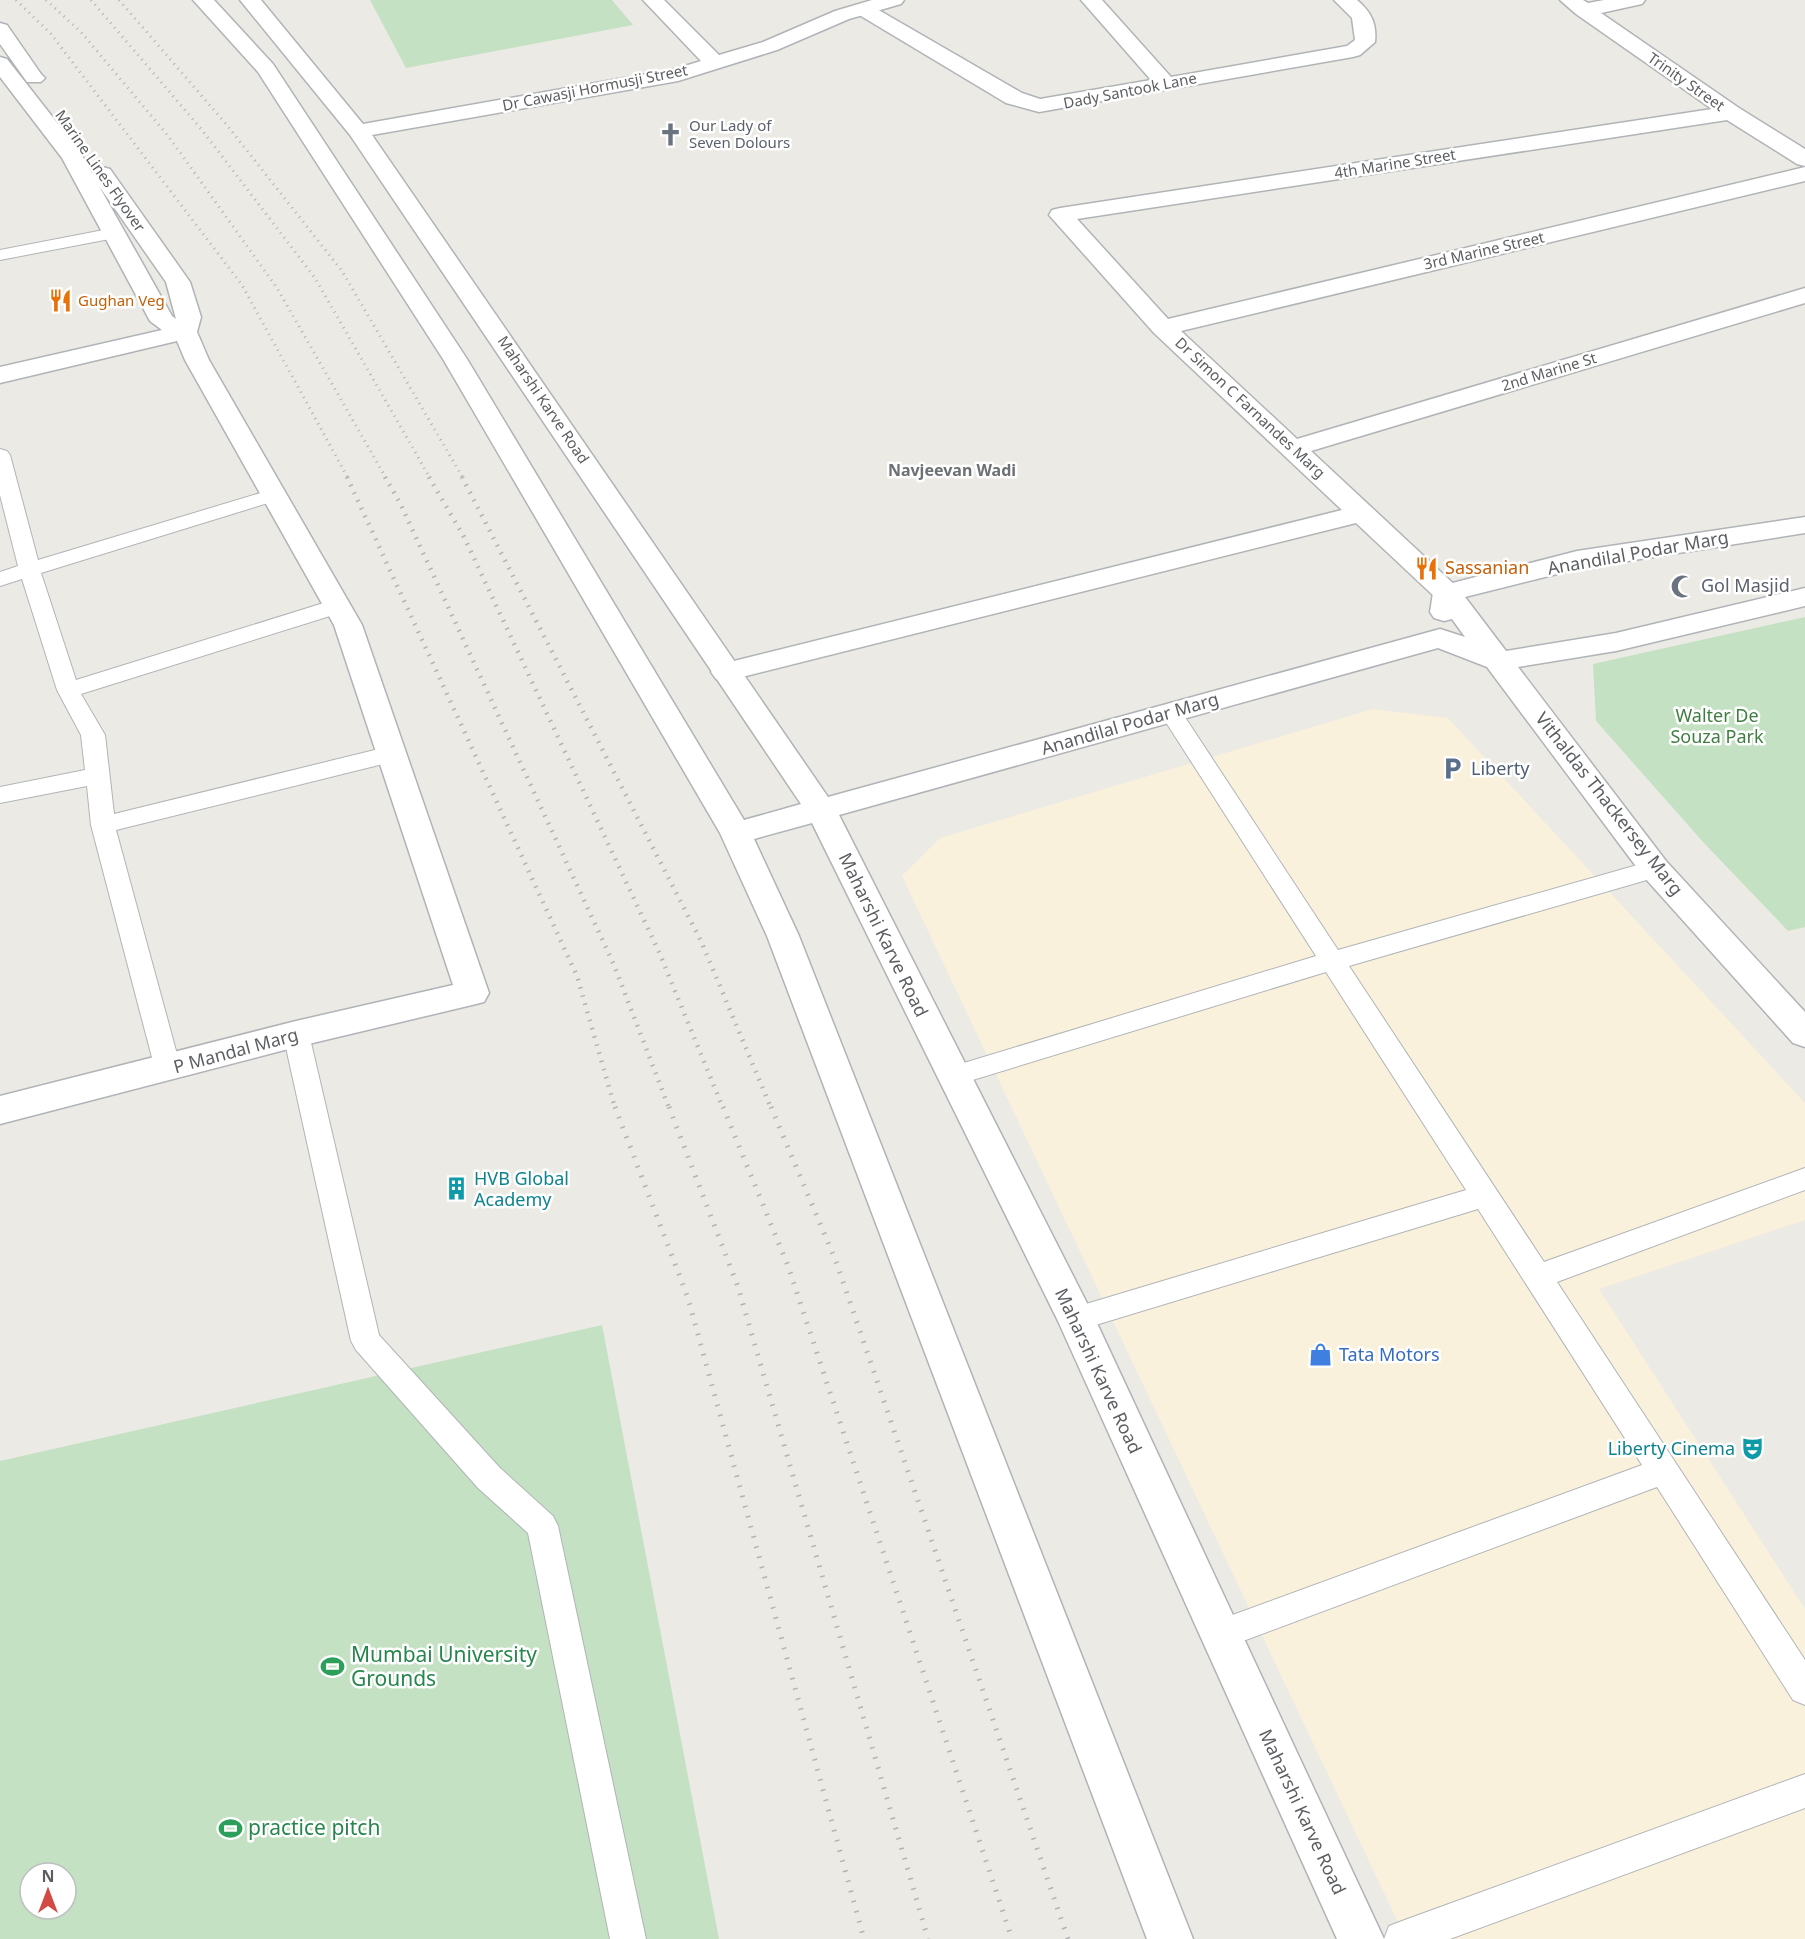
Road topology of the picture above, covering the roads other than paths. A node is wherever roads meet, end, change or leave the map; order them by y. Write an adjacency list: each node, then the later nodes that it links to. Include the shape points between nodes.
1 (203, 0): 45 (street, via 266,68 455,358)
2 (250, 0): 15 (street, Maharshi Karve Road)
3 (653, 0): 12 (street)
4 (894, 0): 9 (street, Dr Cawasji Hormusji Street)
5 (1091, 0): 13 (street)
6 (1344, 0): 13 (street, Dady Santook Lane, via 1360,12 1367,27 1365,42 1353,51)
7 (1635, 0): 8 (street)
8 (1576, 5): 14 (street, Trinity Street)
9 (863, 9): 12 (street, Dr Cawasji Hormusji Street); 13 (street, Dady Santook Lane, via 1024,103 1060,105)
10 (0, 29): 22 (street, Marine Lines Flyover, via 178,282)
11 (0, 63): 19 (street, via 72,158)
12 (715, 63): 15 (street, Dr Cawasji Hormusji Street, via 678,75)
13 (1165, 84)
14 (1731, 112): 16 (street, Trinity Street); 18 (street, 4th Marine Street)
15 (358, 131): 37 (street, Maharshi Karve Road)
16 (1800, 154)
17 (1805, 174): 23 (street, 3rd Marine Street)
18 (1060, 215): 23 (street, Dr Simon C Farnandes Marg)
19 (114, 233): 20 (lane); 22 (street, via 162,321)
20 (0, 255)
21 (1805, 295): 25 (street, 2nd Marine St)
22 (187, 325): 24 (street); 27 (street, Marine Lines Flyover, via 197,360)
23 (1163, 327): 25 (street, Dr Simon C Farnandes Marg)
24 (0, 375)
25 (1294, 448): 28 (street, Dr Simon C Farnandes Marg)
26 (0, 455): 30 (lane)
27 (274, 495): 30 (lane); 34 (street, Marine Lines Flyover)
28 (1364, 513): 32 (street, Dr Simon C Farnandes Marg); 37 (street)
29 (1805, 525): 32 (street, Anandilal Podar Marg, via 1577,560)
30 (30, 571): 31 (lane); 38 (lane)
31 (0, 579)
32 (1447, 593): 35 (street); 36 (street, Vithaldas Thackersey Marg)
33 (1805, 597): 36 (street, via 1616,642)
34 (338, 606): 38 (lane); 40 (street, Marine Lines Flyover, via 348,624)
35 (1440, 638): 36 (street); 39 (street, Anandilal Podar Marg)
36 (1500, 661): 46 (street, Vithaldas Thackersey Marg)
37 (726, 672): 43 (street, Maharshi Karve Road)
38 (68, 690): 41 (lane, via 93,735)
39 (1171, 713): 43 (street, Anandilal Podar Marg); 47 (lane)
40 (392, 754): 44 (lane); 48 (street, Marine Lines Flyover)
41 (98, 776): 42 (lane); 44 (lane)
42 (0, 795)
43 (821, 810): 45 (street); 52 (street, Maharshi Karve Road)
44 (103, 825): 51 (lane)
45 (736, 833): 63 (street, via 783,936)
46 (1655, 869): 47 (lane); 50 (street, Vithaldas Thackersey Marg)
47 (1332, 961): 52 (lane); 55 (lane)
48 (472, 993): 49 (street, P Mandal Marg)
49 (296, 1034): 51 (street, P Mandal Marg); 62 (lane, via 366,1341 489,1478 542,1527)
50 (1805, 1034)
51 (168, 1069): 53 (street, P Mandal Marg)
52 (953, 1076): 57 (street, Maharshi Karve Road)
53 (0, 1110)
54 (1805, 1179): 56 (lane)
55 (1485, 1196): 56 (lane); 57 (lane)
56 (1537, 1277): 58 (lane)
57 (1076, 1319): 59 (street, Maharshi Karve Road)
58 (1663, 1471): 59 (lane); 60 (lane)
59 (1219, 1635): 64 (street, Maharshi Karve Road)
60 (1805, 1689)
61 (1805, 1791): 65 (lane)
62 (628, 1939)
63 (1170, 1939)
64 (1362, 1939)
65 (1402, 1939)

